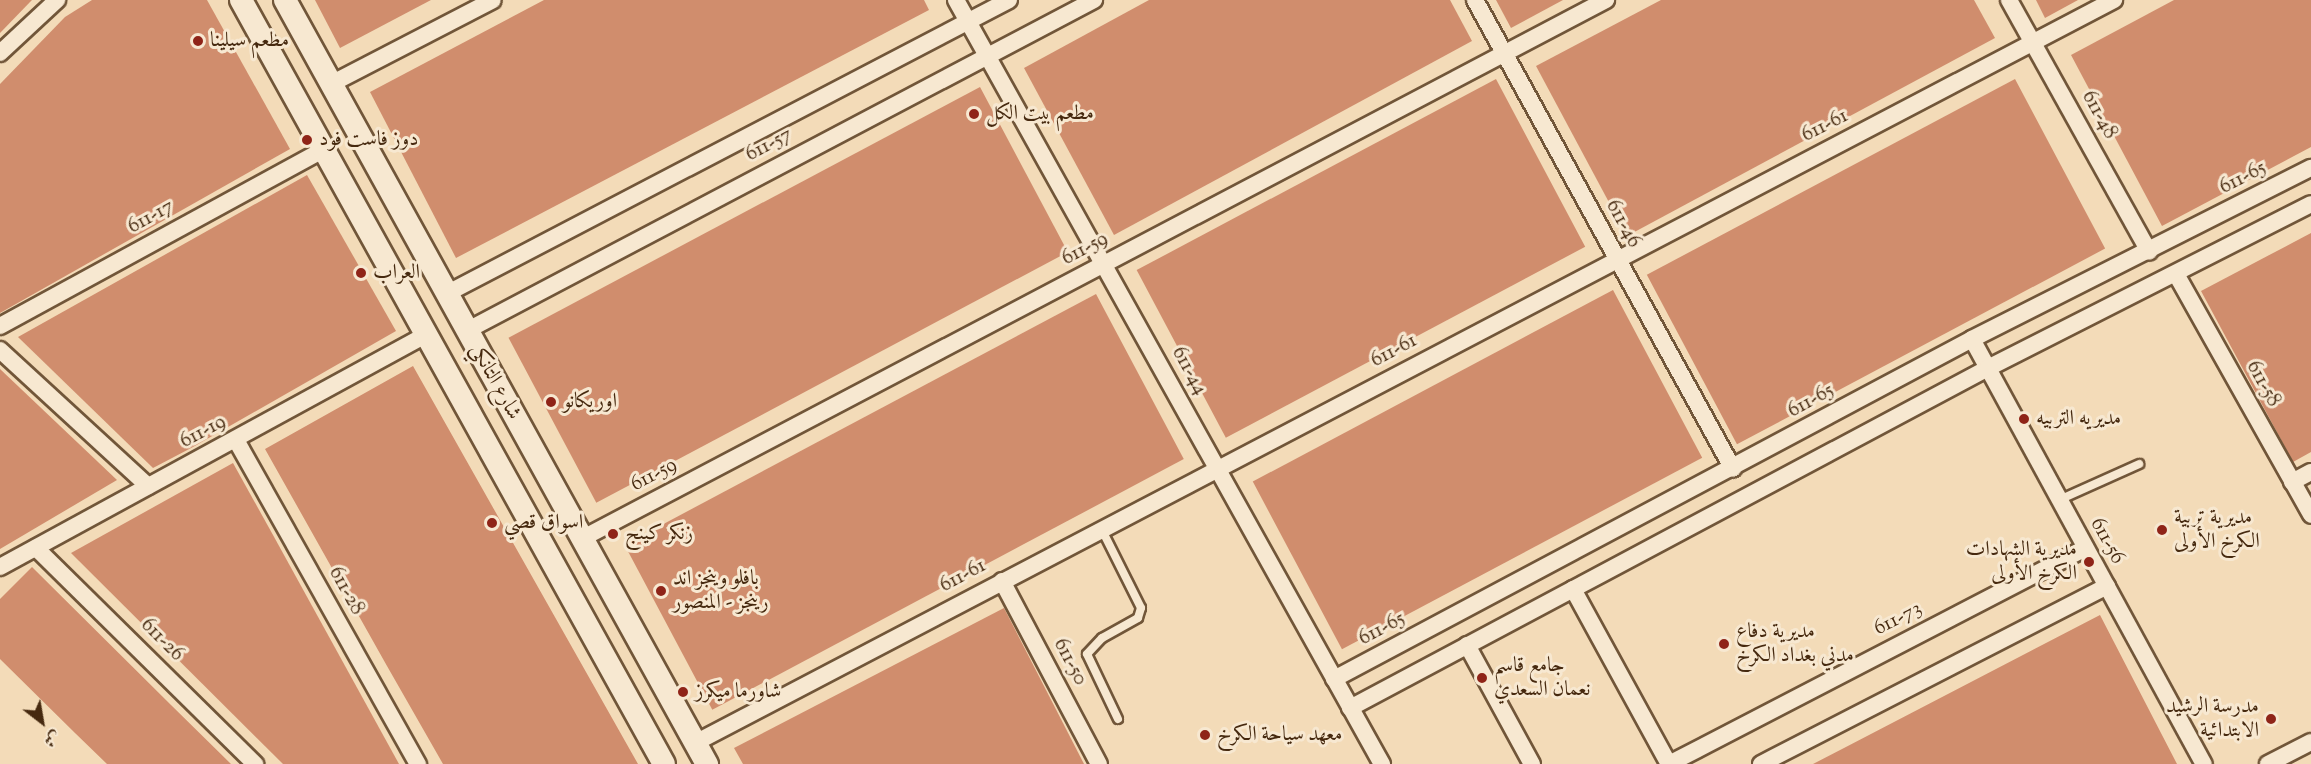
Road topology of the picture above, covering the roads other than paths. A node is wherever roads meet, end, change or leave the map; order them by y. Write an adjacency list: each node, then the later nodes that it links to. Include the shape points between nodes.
1 (57, 0): 14 (street)
2 (241, 0): 18 (street, شارع التانكي)
3 (285, 0): 17 (street, شارع التانكي)
4 (493, 0): 17 (street)
5 (956, 0): 12 (street, 611-44)
6 (1009, 0): 12 (street, 611-57)
7 (1094, 0): 16 (street, 611-57)
8 (1474, 0): 15 (street, 611-46)
9 (1606, 0): 15 (street, 611-59)
10 (2008, 0): 13 (street, 611-48)
11 (2114, 0): 13 (street, 611-61)
12 (968, 22): 16 (street, 611-44); 27 (street, 611-57)
13 (2033, 44): 23 (street, 611-48); 24 (street, 611-61)
14 (0, 53)
15 (1504, 53): 24 (street, 611-46); 25 (street, 611-59)
16 (987, 56): 25 (street, 611-44); 29 (street, 611-57)
17 (331, 84): 21 (street, شارع التانكي)
18 (324, 149): 22 (street, شارع التانكي); 28 (street, 611-17)
19 (2311, 168): 23 (street, 611-65)
20 (2311, 204): 26 (street)
21 (410, 231): 22 (street); 27 (street, شارع التانكي)
22 (379, 249): 30 (street, شارع التانكي)
23 (2150, 252): 31 (street, 611-65)
24 (1616, 258): 36 (street, 611-46); 37 (street, 611-61)
25 (1103, 265): 37 (street, 611-44); 44 (street, 611-59)
26 (2176, 274): 33 (street); 39 (street, 611-58)
27 (446, 294): 29 (street, شارع التانكي)
28 (0, 326)
29 (466, 331): 44 (street, شارع التانكي)
30 (426, 335): 34 (street, 611-19); 53 (street, شارع التانكي)
31 (1972, 339): 33 (street, 611-56); 36 (street, 611-65)
32 (0, 350): 40 (street)
33 (1988, 368): 41 (street, 611-56); 50 (street)
34 (236, 440): 40 (street, 611-19); 60 (street, 611-28)
35 (2139, 464): 41 (lane)
36 (1733, 469): 54 (street, 611-65)
37 (1219, 470): 43 (street, 611-61); 54 (street, 611-44)
38 (2311, 472): 39 (street)
39 (2292, 482): 42 (street, 611-58)
40 (148, 486): 45 (street, 611-19)
41 (2059, 500): 46 (street, 611-56)
42 (2311, 515)
43 (1102, 530): 48 (street, 611-61); 56 (lane, via 1141,608 1138,618 1102,638 1087,654)
44 (583, 538): 51 (street, شارع التانكي)
45 (36, 548): 47 (street, 611-19); 59 (street, 611-26)
46 (2085, 548): 49 (street, 611-56); 66 (street, 611-73)
47 (0, 567)
48 (1002, 581): 58 (street, 611-61); 63 (street, 611-50)
49 (2106, 586): 67 (street); 68 (street, 611-56)
50 (1573, 589): 52 (street); 66 (street)
51 (639, 642): 53 (street); 58 (street, شارع التانكي)
52 (1467, 645): 55 (street); 65 (street)
53 (608, 658): 61 (street, شارع التانكي)
54 (1334, 679): 55 (street, 611-44)
55 (1350, 708): 64 (street, 611-44)
56 (1118, 718)
57 (2311, 742): 69 (street)
58 (695, 743): 62 (street, شارع التانكي)
59 (255, 764)
60 (418, 764)
61 (664, 764)
62 (707, 764)
63 (1099, 764)
64 (1382, 764)
65 (1532, 764)
66 (1669, 764)
67 (1761, 764)
68 (2204, 764)
69 (2268, 764)

